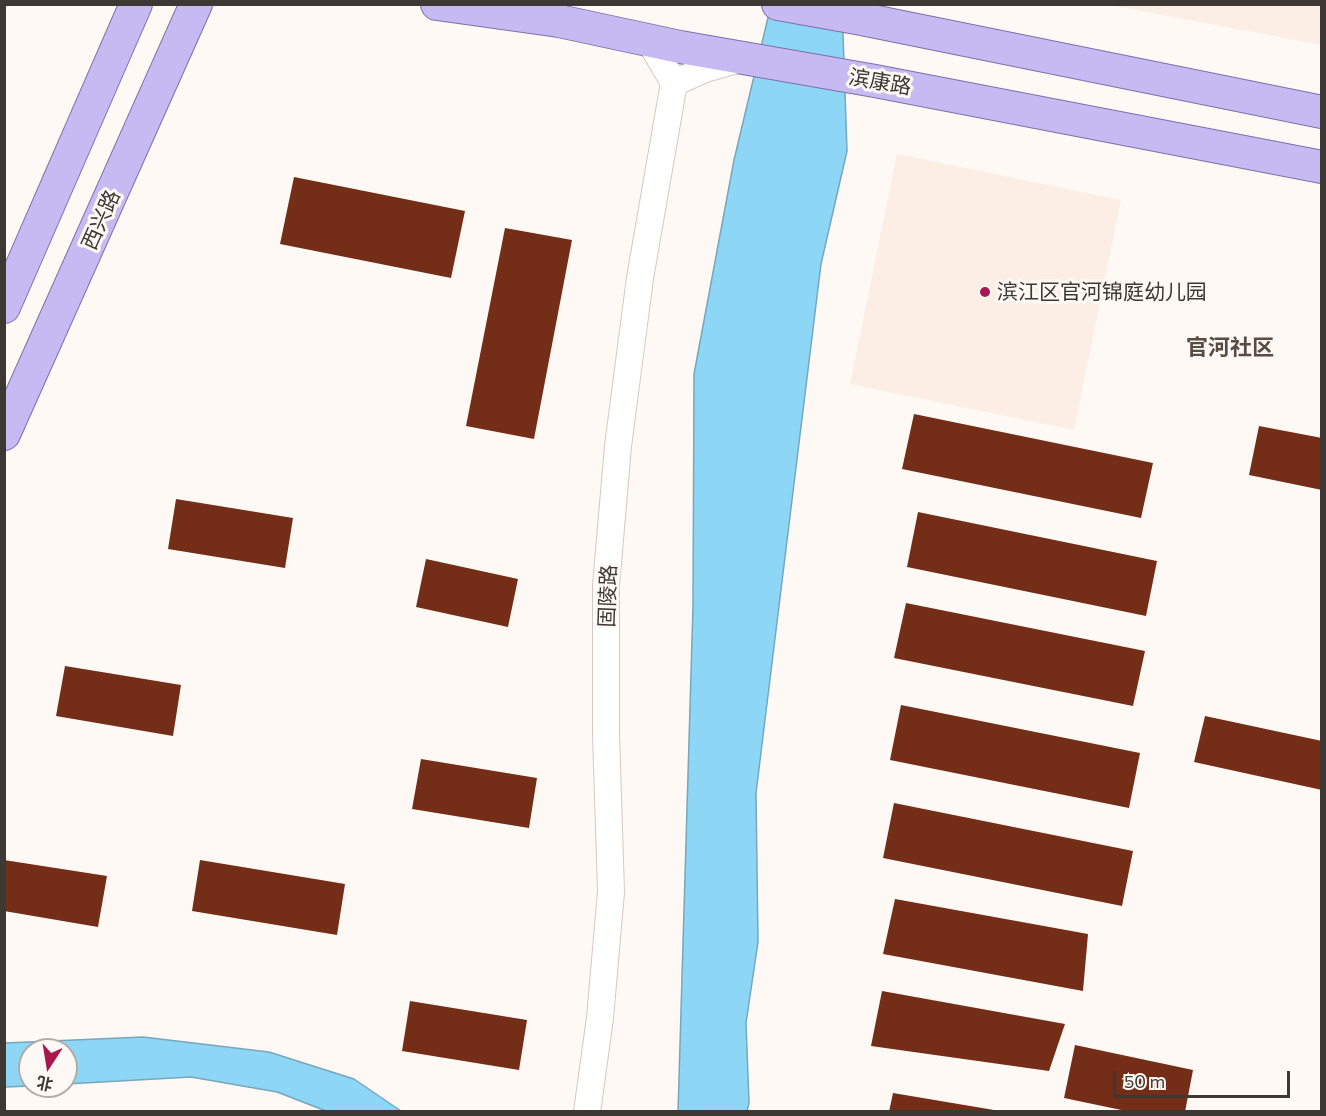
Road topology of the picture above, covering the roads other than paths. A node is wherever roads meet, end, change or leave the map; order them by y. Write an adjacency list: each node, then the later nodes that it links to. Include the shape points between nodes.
1 (136, 4): 10 (main road)
2 (196, 4): 11 (main road, 西兴路)
3 (437, 4): 5 (main road, 滨康路, via 559,21)
4 (778, 4): 8 (main road)
5 (649, 40): 6 (main road, 滨康路); 7 (street)
6 (744, 59): 7 (street, via 705,69); 9 (main road, 滨康路)
7 (674, 83): 12 (street, 固陵路, via 640,278 618,446 606,586 611,892)
8 (1322, 112)
9 (1322, 167)
10 (4, 307)
11 (4, 434)
12 (587, 1112)

